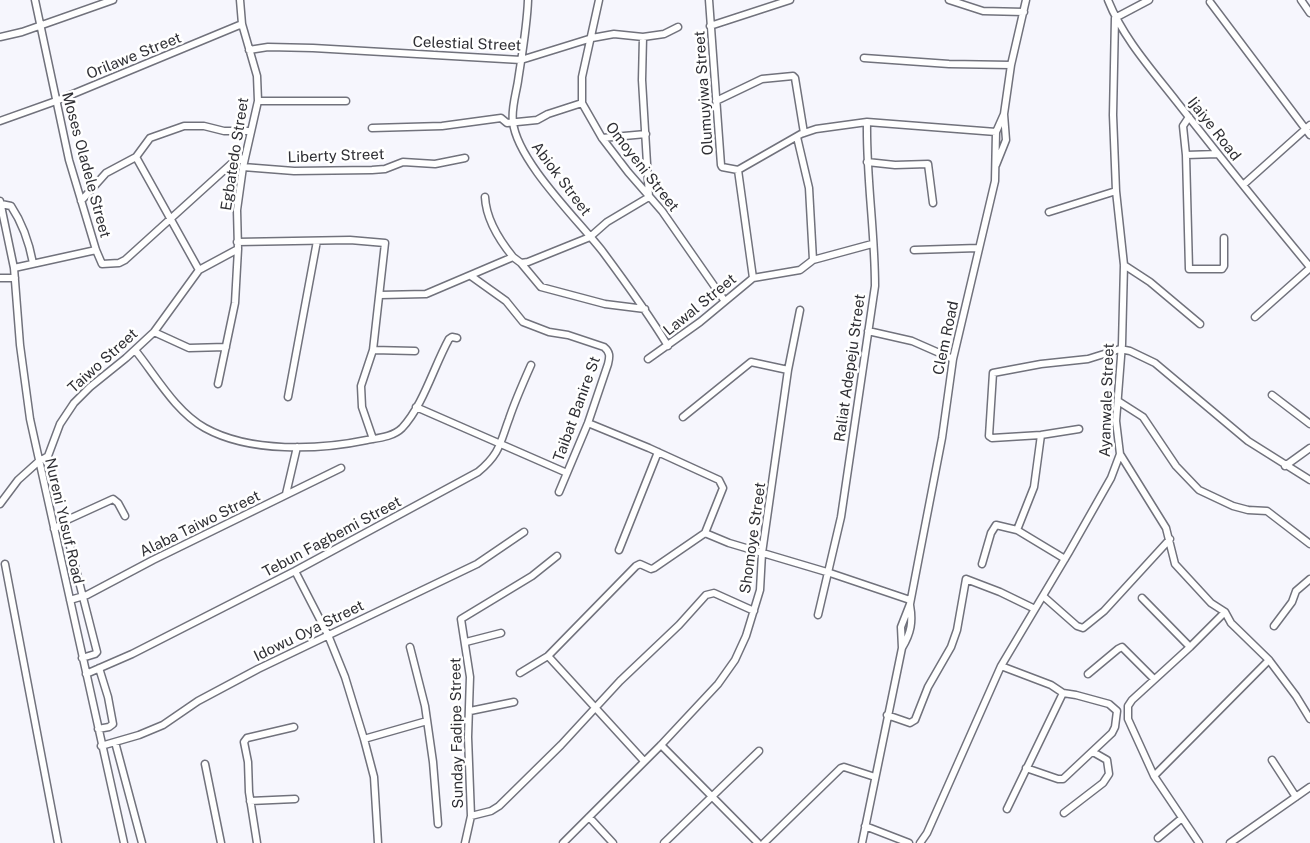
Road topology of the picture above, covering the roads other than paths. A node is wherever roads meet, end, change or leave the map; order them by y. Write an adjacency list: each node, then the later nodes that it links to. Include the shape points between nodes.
1 (35, 0): 18 (street, Moses Oladele Street)
2 (113, 0): 18 (street)
3 (240, 0): 17 (street, Egbatedo Street)
4 (528, 0): 26 (street, Abiok Street)
5 (599, 0): 23 (street)
6 (709, 0): 19 (street, Olumuyiwa Street)
7 (790, 0): 19 (street)
8 (949, 0): 14 (street, via 982,11)
9 (1026, 0): 14 (street, Clem Road)
10 (1108, 0): 16 (street, Ijaiye Road)
11 (1149, 0): 16 (street)
12 (1301, 0): 15 (street)
13 (1210, 2): 39 (street)
14 (1024, 12): 27 (street, Clem Road)
15 (1310, 13)
16 (1115, 18): 34 (street, Ijaiye Road); 56 (street, Ayanwale Street)
17 (242, 24): 24 (street, Egbatedo Street); 28 (street, Orilawe Street)
18 (41, 25): 21 (street); 28 (street, Moses Oladele Street)
19 (710, 26): 31 (street, Olumuyiwa Street)
20 (678, 27): 22 (street, Celestial Street)
21 (0, 37)
22 (643, 37): 23 (street, Celestial Street, via 614,34); 43 (street)
23 (592, 38): 26 (street, Celestial Street); 32 (street, via 582,77)
24 (249, 50): 26 (street, Celestial Street, via 314,48); 29 (street, Egbatedo Street, via 257,76)
25 (864, 58): 27 (street)
26 (521, 60): 36 (street, Abiok Street)
27 (1011, 65): 33 (street, Clem Road)
28 (56, 101): 35 (street, Orilawe Street); 59 (street, Moses Oladele Street)
29 (258, 101): 30 (street); 40 (street, Egbatedo Street)
30 (346, 101)
31 (716, 101): 42 (street, via 762,80 793,76); 54 (street, Olumuyiwa Street, via 722,167)
32 (582, 103): 36 (street, via 537,120); 45 (street, Omoyeni Street)
33 (1004, 114): 41 (street, Clem Road); 53 (street, via 1006,140)
34 (1189, 117): 46 (street, Ijaiye Road); 47 (street, via 1183,126)
35 (0, 121)
36 (513, 122): 38 (street, via 501,118 442,126); 64 (street, Abiok Street, via 529,160)
37 (867, 122): 41 (street); 42 (street); 51 (street, Raliat Adepeju Street)
38 (372, 128)
39 (1308, 130): 55 (street)
40 (250, 132): 48 (street, via 184,126 150,138); 49 (street, Egbatedo Street)
41 (996, 132): 53 (street, Clem Road)
42 (804, 133): 44 (street)
43 (646, 134): 45 (street); 58 (street)
44 (796, 137): 54 (street); 73 (street, via 808,188)
45 (602, 138): 58 (street, Omoyeni Street)
46 (1218, 154): 47 (street); 55 (street, Ijaiye Road)
47 (1186, 155): 65 (street, via 1189,268 1222,269)
48 (136, 157): 59 (street, via 106,173); 63 (street)
49 (244, 158): 52 (street, Egbatedo Street); 63 (street, Moses Oladele Street, via 231,164)
50 (465, 158): 52 (street, Liberty Street, via 435,164 403,162 372,170)
51 (867, 162): 61 (street, via 928,164); 67 (street, Raliat Adepeju Street)
52 (243, 167): 68 (street, Egbatedo Street)
53 (994, 168): 69 (street, Clem Road)
54 (738, 170): 83 (street)
55 (1243, 185): 78 (street, Ijaiye Road)
56 (1116, 191): 62 (street); 76 (street, Ayanwale Street)
57 (485, 196): 72 (street, via 491,221)
58 (650, 197): 64 (street, via 607,222); 85 (street, Omoyeni Street)
59 (81, 201): 70 (street, Moses Oladele Street)
60 (0, 202): 74 (street, via 11,206 17,214); 77 (street, Nureni Yusuf Road)
61 (933, 203)
62 (1049, 212)
63 (169, 220): 70 (street, Moses Oladele Street, via 119,263 102,264); 79 (street)
64 (590, 237): 75 (street); 86 (street, Abiok Street)
65 (1224, 238)
66 (317, 241): 68 (street); 84 (street, via 385,243); 105 (street)
67 (872, 244): 73 (street, Lawal Street); 90 (street, Raliat Adepeju Street, via 875,286)
68 (237, 245): 79 (street, Taiwo Street); 94 (street, Egbatedo Street, via 235,303)
69 (978, 248): 71 (street); 100 (street, Clem Road)
70 (96, 250): 74 (street)
71 (914, 250)
72 (513, 257): 75 (street); 80 (street)
73 (813, 260): 83 (street, Lawal Street, via 800,270)
74 (33, 263): 77 (street)
75 (521, 263): 86 (street, via 542,287 605,304)
76 (1124, 265): 89 (street); 95 (street, Ayanwale Street)
77 (14, 268): 82 (street, Nureni Yusuf Road)
78 (1310, 268): 88 (street)
79 (199, 270): 91 (street, Taiwo Street)
80 (471, 276): 84 (street, via 426,294); 109 (street, Taibat Banire St, via 506,301 523,322 608,350 608,364)
81 (0, 277): 82 (street)
82 (15, 278): 119 (street, Nureni Yusuf Road, via 25,389)
83 (753, 278): 85 (street, Lawal Street)
84 (380, 295): 97 (street)
85 (724, 300): 93 (street, Lawal Street)
86 (645, 309): 93 (street, Abiok Street)
87 (800, 310): 102 (street, Shomoye Street)
88 (1255, 317)
89 (1200, 324)
90 (868, 331): 100 (street, via 912,342); 142 (street, Raliat Adepeju Street)
91 (154, 332): 94 (street, via 189,348); 96 (street, Taiwo Street)
92 (457, 338): 107 (street, via 449,339)
93 (668, 346): 99 (street, Lawal Street)
94 (226, 347): 103 (street, Egbatedo Street)
95 (1120, 349): 106 (street, Ayanwale Street); 112 (street, via 1088,359 993,373 989,436); 120 (street, via 1155,363 1248,441)
96 (135, 350): 115 (street, via 176,403 206,428 246,442); 119 (street, Taiwo Street, via 74,403 60,424 48,456)
97 (373, 350): 98 (street); 113 (street, via 361,386 362,407)
98 (415, 351)
99 (648, 359)
100 (953, 359): 148 (street, Clem Road)
101 (531, 365): 114 (street, Tebun Fagbemi Street)
102 (788, 370): 108 (street, via 751,362); 136 (street, Shomoye Street)
103 (218, 384)
104 (1272, 395): 110 (street)
105 (288, 397)
106 (1118, 401): 118 (street, Ayanwale Street); 134 (street, via 1143,417 1181,472 1199,490 1233,506 1267,511)
107 (416, 407): 113 (street, via 401,429); 114 (street)
108 (683, 417)
109 (588, 423): 117 (street); 122 (street, Taibat Banire St)
110 (1310, 423)
111 (1078, 429): 112 (street)
112 (1041, 435): 130 (street, via 1034,487)
113 (373, 440): 115 (street)
114 (502, 444): 122 (street); 141 (street, Tebun Fagbemi Street, via 486,466 470,478)
115 (297, 447): 125 (street)
116 (1310, 448): 120 (street)
117 (658, 452): 132 (street, via 722,483 719,502); 135 (street)
118 (1120, 454): 133 (street); 138 (street, Ayanwale Street)
119 (38, 462): 126 (street, Taiwo Street); 129 (street, Nureni Yusuf Road)
120 (1285, 466): 123 (street)
121 (340, 468): 125 (street, Alaba Taiwo Street)
122 (567, 473): 124 (street, Taibat Banire St)
123 (1310, 480)
124 (559, 492)
125 (286, 494): 145 (street, Alaba Taiwo Street)
126 (0, 501)
127 (125, 516): 128 (street, via 113,499)
128 (64, 523): 129 (street); 145 (street)
129 (54, 529): 147 (street, Nureni Yusuf Road)
130 (1017, 530): 138 (street); 140 (street, via 996,525)
131 (524, 531): 155 (street, Idowu Oya Street, via 477,564)
132 (705, 533): 136 (street); 159 (street, via 654,568 636,566)
133 (1170, 539): 144 (street, via 1104,611 1083,628); 151 (street, via 1175,564 1211,603)
134 (1310, 544)
135 (619, 550)
136 (762, 553): 142 (street); 150 (street, Shomoye Street, via 760,590)
137 (556, 556): 156 (street, Sunday Fadipe Street, via 532,576 462,617)
138 (1065, 559): 144 (street, Ayanwale Street)
139 (4, 564): 202 (street)
140 (982, 564)
141 (296, 571): 155 (street); 163 (street, Tebun Fagbemi Street)
142 (830, 573): 148 (street); 152 (street, Raliat Adepeju Street)
143 (1310, 579): 153 (street, via 1296,591)
144 (1043, 596): 149 (street, Ayanwale Street)
145 (83, 597): 147 (street, Alaba Taiwo Street); 160 (street, via 97,652)
146 (1142, 598): 158 (street)
147 (70, 600): 160 (street, Nureni Yusuf Road)
148 (910, 602): 172 (street, Clem Road, via 912,626 902,648)
149 (1035, 609): 162 (street, Ayanwale Street); 172 (street, via 966,579 951,647 915,720 910,723)
150 (754, 611): 170 (street, via 710,592); 179 (street, Shomoye Street, via 726,675)
151 (1225, 612): 158 (street); 161 (street, via 1231,623)
152 (818, 615)
153 (1274, 626)
154 (501, 633): 156 (street)
155 (328, 635): 177 (street); 178 (street, Idowu Oya Street, via 198,701 163,725)
156 (466, 642): 171 (street, Sunday Fadipe Street)
157 (410, 647): 174 (street)
158 (1190, 647): 167 (street)
159 (548, 656): 164 (street); 170 (street)
160 (82, 658): 165 (street, Nureni Yusuf Road)
161 (1269, 660): 173 (street); 187 (street)
162 (1001, 666): 168 (street); 216 (street, Ayanwale Street)
163 (99, 669): 165 (street, Tebun Fagbemi Street); 176 (street, via 113,724)
164 (520, 673)
165 (86, 674): 176 (street, Nureni Yusuf Road)
166 (1088, 674): 167 (street, via 1122,648)
167 (1154, 679): 187 (street, via 1132,700 1127,712)
168 (1063, 693): 182 (street, via 1109,704 1118,711 1116,728); 186 (street)
169 (514, 702): 171 (street)
170 (595, 708): 184 (street); 196 (street, via 499,806)
171 (470, 711): 196 (street, Sunday Fadipe Street)
172 (887, 715): 188 (street)
173 (1310, 719)
174 (426, 721): 177 (street); 199 (street)
175 (294, 727): 193 (street, via 244,742)
176 (98, 729): 180 (street, Nureni Yusuf Road)
177 (364, 739): 207 (street, via 374,777)
178 (115, 742): 180 (street, Idowu Oya Street); 204 (street)
179 (662, 745): 184 (street, Shomoye Street); 190 (street)
180 (101, 746): 203 (street, Nureni Yusuf Road)
181 (759, 751): 190 (street)
182 (1093, 752): 186 (street, via 1062,779); 195 (street, via 1107,760 1109,774)
183 (1272, 760): 191 (street)
184 (644, 761): 197 (street, Shomoye Street)
185 (205, 764): 205 (street)
186 (1026, 768): 194 (street)
187 (1154, 776): 198 (street)
188 (875, 777): 200 (street); 213 (street, via 841,768)
189 (1310, 787): 191 (street)
190 (713, 797): 211 (street); 212 (street)
191 (1296, 797): 218 (street)
192 (295, 799): 193 (street)
193 (250, 801): 206 (street)
194 (1007, 809)
195 (1064, 813)
196 (471, 816): 208 (street, Sunday Fadipe Street)
197 (589, 818): 209 (street, Shomoye Street); 210 (street)
198 (1182, 818): 201 (street); 217 (street)
199 (438, 824)
200 (865, 826): 214 (street); 215 (street)
201 (1158, 838)
202 (58, 843)
203 (124, 843)
204 (142, 843)
205 (221, 843)
206 (258, 843)
207 (378, 843)
208 (465, 843)
209 (563, 843)
210 (613, 843)
211 (664, 843)
212 (758, 843)
213 (764, 843)
214 (862, 843)
215 (909, 843)
216 (920, 843)
217 (1199, 843)
218 (1230, 843)

